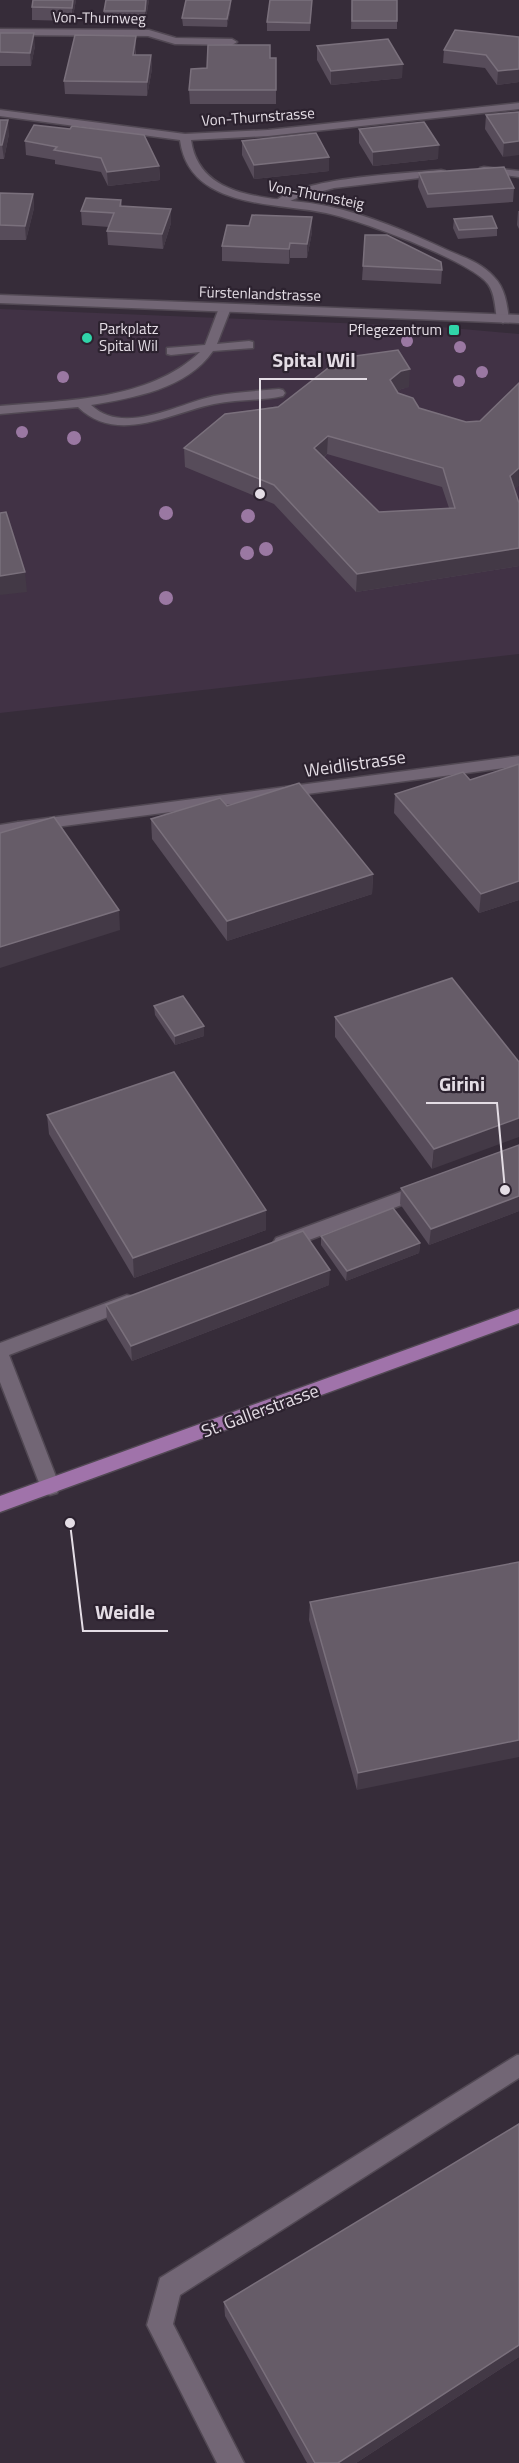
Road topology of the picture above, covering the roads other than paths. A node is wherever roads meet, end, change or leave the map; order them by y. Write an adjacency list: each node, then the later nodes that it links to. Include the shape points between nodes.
1 (0, 32): 2 (street, Von-Thurnweg, via 149,33 175,41)
2 (232, 42)
3 (519, 106): 5 (street, Von-Thurnstrasse, via 268,133)
4 (0, 113): 5 (street, Von-Thurnstrasse)
5 (185, 137): 9 (street, Von-Thurnsteig, via 188,157 202,177 228,191)
6 (475, 169): 8 (street)
7 (449, 172): 9 (street, via 315,189 291,195)
8 (519, 174)
9 (279, 203): 12 (street, Von-Thurnsteig, via 369,221 471,266 493,282)
10 (0, 299): 11 (street, Fürstenlandstrasse)
11 (225, 308): 12 (street, Fürstenlandstrasse); 15 (street)
12 (503, 319): 13 (street, Fürstenlandstrasse)
13 (519, 319)
14 (249, 345): 15 (street)
15 (210, 346): 16 (street); 18 (street, via 193,366 165,382 129,395)
16 (171, 351)
17 (279, 393): 18 (street, via 217,400 126,421 94,416)
18 (80, 401): 19 (street)
19 (0, 410)
20 (519, 760): 21 (street, Weidlistrasse)
21 (0, 830)
22 (443, 1182): 23 (street)
23 (268, 1248)
24 (145, 1295): 26 (street)
25 (519, 1316): 28 (main road, St. Gallerstrasse)
26 (0, 1351)
27 (0, 1357): 28 (street)
28 (50, 1487): 29 (main road, St. Gallerstrasse)
29 (0, 1504)
30 (517, 2066): 31 (street, via 169,2287 160,2325)
31 (231, 2463)

